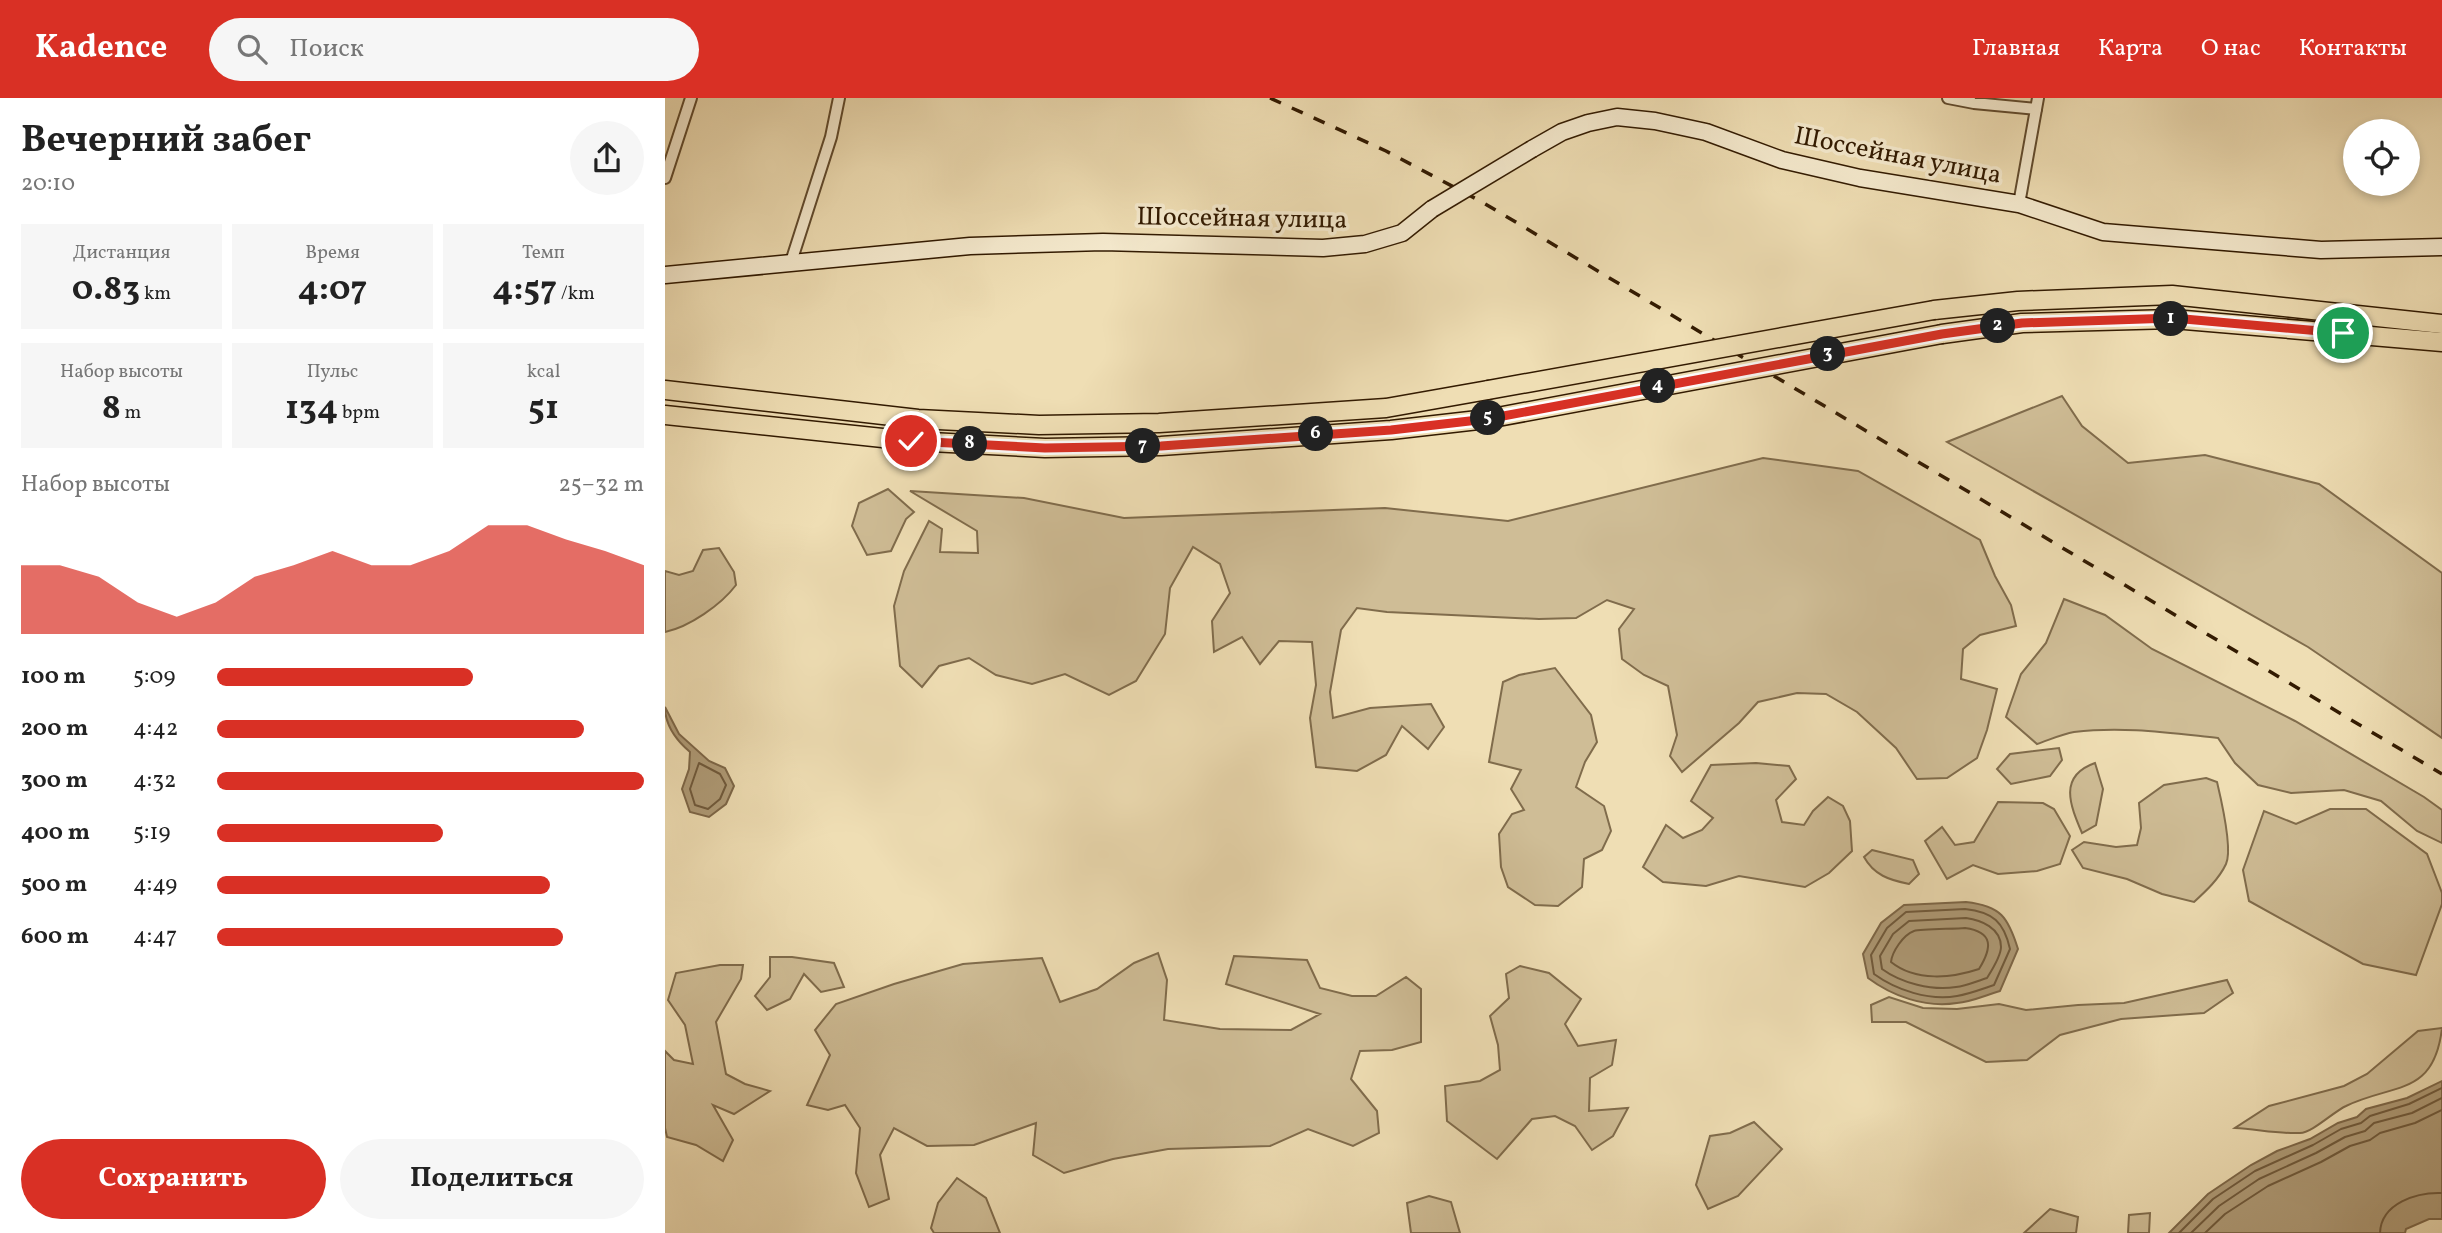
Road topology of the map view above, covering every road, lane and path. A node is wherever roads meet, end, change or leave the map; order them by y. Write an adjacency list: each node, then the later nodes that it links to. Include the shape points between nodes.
1 (691, 98): 5 (street)
2 (839, 98): 8 (street)
3 (1948, 98): 4 (street)
4 (2037, 104): 6 (street)
5 (665, 178)
6 (2019, 204): 7 (main road, Шоссейная улица, via 2103,232 2321,250); 8 (main road, Шоссейная улица, bridge, via 1847,175 1782,160 1706,132 1617,117 1562,132 1433,209 1402,233 1365,244 1323,248 1103,242 970,246)
7 (2442, 247)
8 (791, 262): 9 (main road, Шоссейная улица)
9 (665, 275)
10 (2442, 324): 12 (main road, bridge, via 2172,295 2018,301 1934,310 1385,408 1159,423 1039,425 918,419)
11 (2442, 342): 13 (main road, bridge, via 2173,318 2022,323 1487,419 1161,446 1045,448 911,441)
12 (665, 390)
13 (665, 415)

